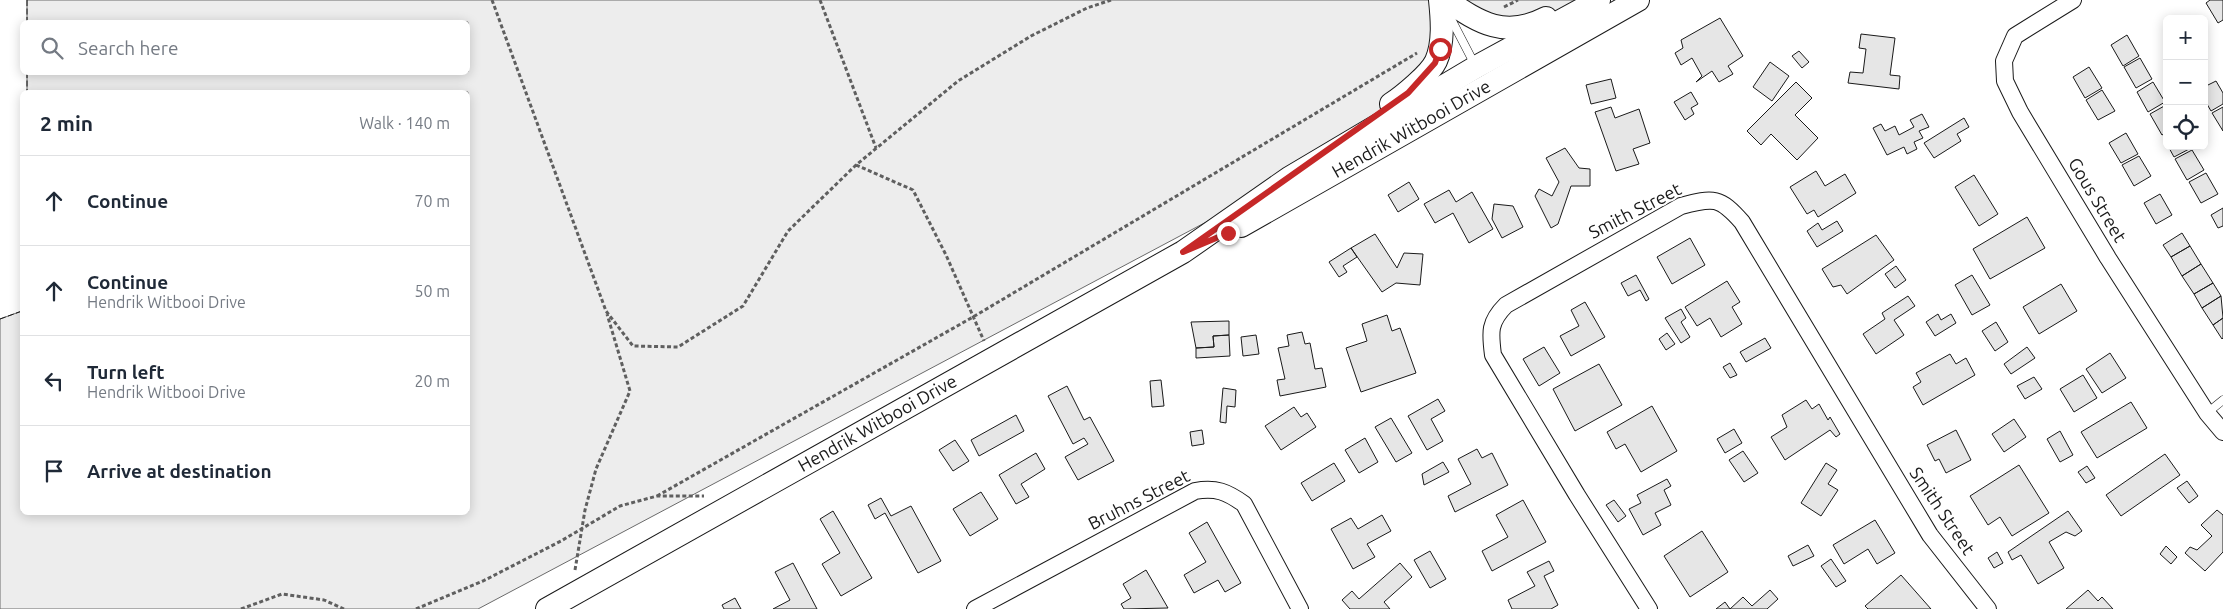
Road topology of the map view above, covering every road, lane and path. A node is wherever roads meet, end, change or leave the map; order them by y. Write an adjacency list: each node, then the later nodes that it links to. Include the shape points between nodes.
1 (492, 0): 18 (path)
2 (820, 0): 14 (path)
3 (1111, 0): 14 (path, via 1087,8 1031,36 958,81)
4 (1440, 0): 12 (main road); 13 (lane)
5 (1446, 0): 11 (main road)
6 (1518, 0): 11 (path)
7 (1582, 0): 11 (main road, via 1534,24 1501,27)
8 (1599, 0): 13 (main road, Hendrik Witbooi Drive)
9 (1638, 0): 13 (main road, Hendrik Witbooi Drive)
10 (2073, 0): 22 (street, Gous Street, via 2015,36 2004,61 2005,80 2020,112 2108,258)
11 (1478, 21)
12 (1440, 40): 16 (main road, via 1435,63 1408,93); 19 (path)
13 (1482, 76): 16 (main road, Hendrik Witbooi Drive); 17 (main road, Hendrik Witbooi Drive, via 1289,200 1228,233)
14 (876, 148): 15 (path)
15 (856, 165): 18 (path, via 788,231 743,306 678,347 633,346); 19 (path, via 913,190)
16 (1289, 178): 17 (main road, Hendrik Witbooi Drive)
17 (1183, 252): 20 (main road, Hendrik Witbooi Drive)
18 (606, 311): 26 (path, via 630,391 596,469)
19 (973, 317): 20 (path); 25 (path)
20 (992, 359): 27 (main road, Hendrik Witbooi Drive)
21 (2223, 400): 22 (lane)
22 (2206, 413): 23 (street, Gous Street)
23 (2223, 432)
24 (710, 495): 25 (path)
25 (658, 496): 26 (path, via 620,506)
26 (582, 528): 27 (path); 30 (path, via 483,581)
27 (570, 595): 31 (main road, Hendrik Witbooi Drive); 32 (main road, Hendrik Witbooi Drive)
28 (241, 609): 29 (path, via 282,594 324,600)
29 (344, 609)
30 (416, 609)
31 (535, 609)
32 (547, 609)
33 (975, 609): 34 (street, Bruhns Street, via 1195,491 1210,488 1233,496 1244,504)
34 (1300, 609)
35 (1649, 609): 36 (street, Smith Street, via 1493,355 1492,322 1506,305 1682,206 1709,200 1726,205 1742,222 1930,535)
36 (1988, 609)

